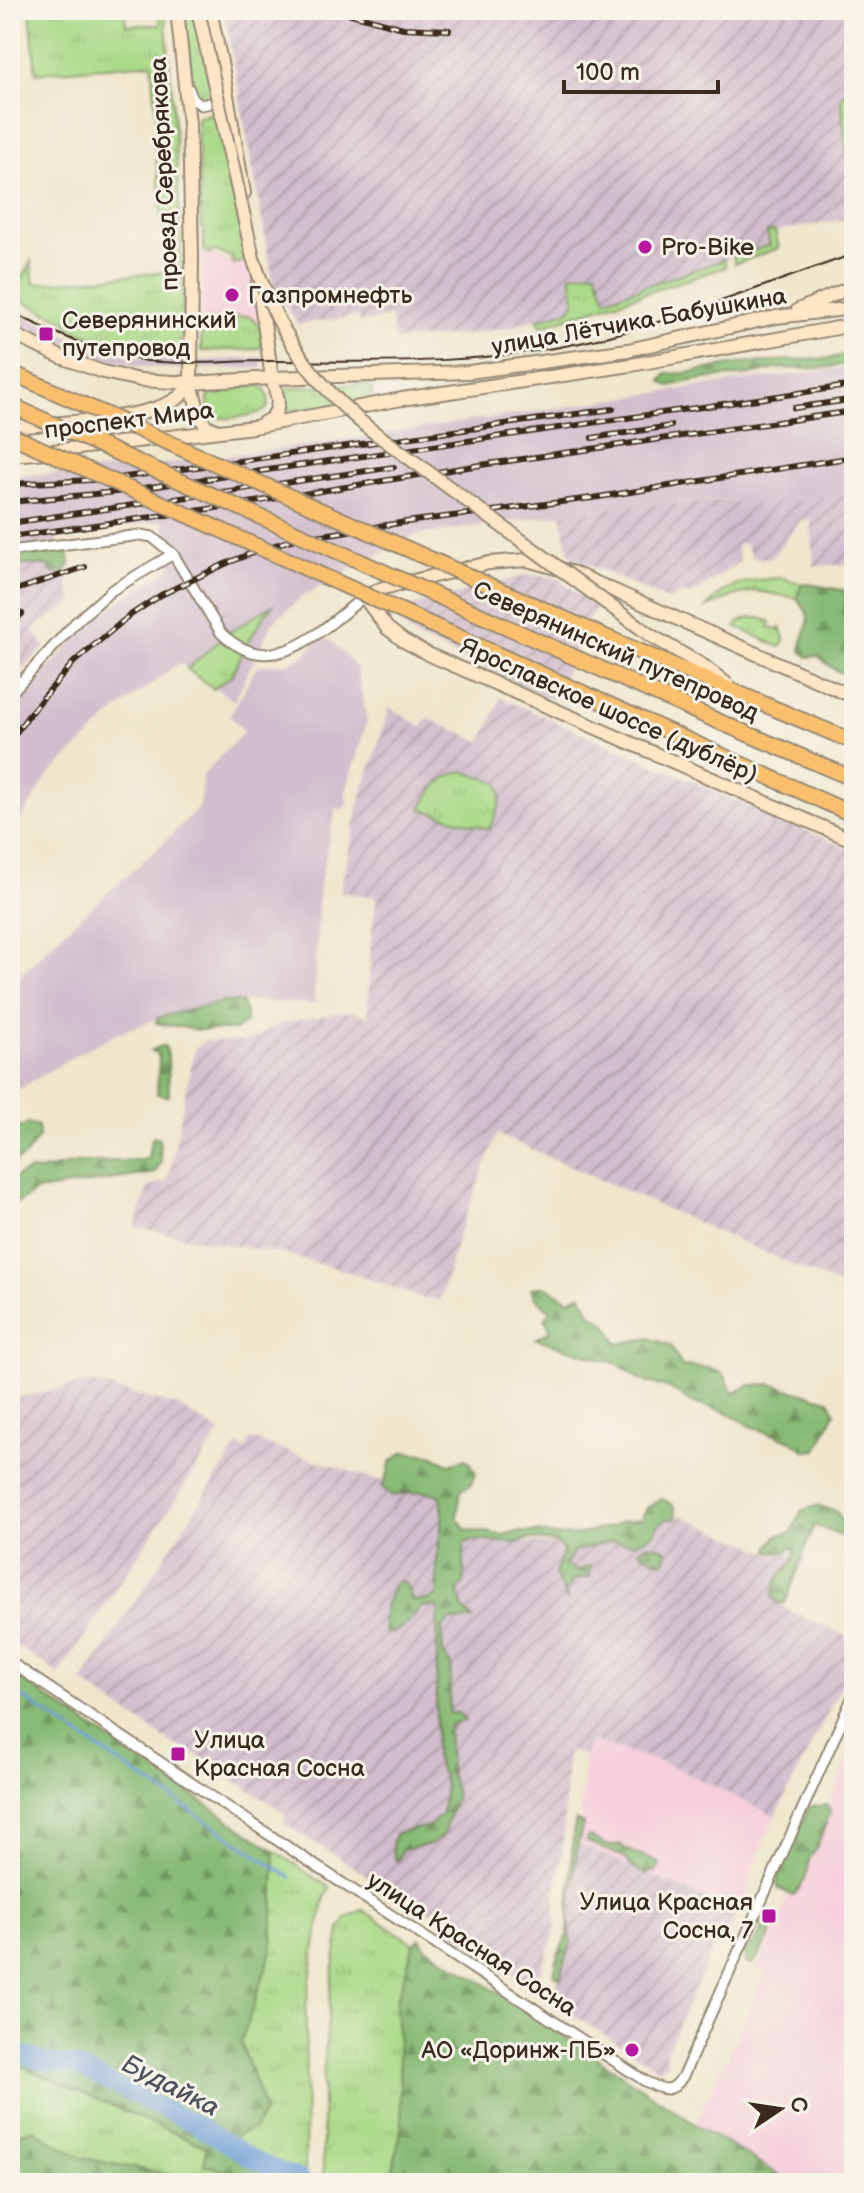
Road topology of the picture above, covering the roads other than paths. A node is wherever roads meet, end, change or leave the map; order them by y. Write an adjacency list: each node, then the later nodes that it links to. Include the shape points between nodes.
1 (177, 10): 4 (main road, проезд Серебрякова)
2 (198, 10): 26 (main road, bridge, via 253,258 284,332 303,362 371,430 650,635)
3 (210, 10): 5 (main road)
4 (180, 55): 5 (street, via 192,98 201,105 221,96); 15 (main road, проезд Серебрякова, via 189,124)
5 (223, 72): 14 (main road)
6 (854, 286): 9 (main road)
7 (854, 308): 9 (main road, улица Лётчика Бабушкина)
8 (854, 316): 11 (main road)
9 (776, 317): 14 (main road, улица Лётчика Бабушкина, via 628,350 469,372)
10 (854, 325): 11 (main road, улица Лётчика Бабушкина)
11 (827, 329): 18 (main road, улица Лётчика Бабушкина)
12 (10, 333): 15 (main road, улица Лётчика Бабушкина, via 103,372)
13 (10, 372): 26 (main road, Северянинский путепровод, bridge)
14 (272, 378): 15 (main road, улица Лётчика Бабушкина); 18 (main road, via 277,409 272,418)
15 (191, 383): 17 (main road, via 174,401 136,413); 19 (main road, проезд Серебрякова, via 200,417)
16 (10, 405): 29 (main road, Северянинский путепровод, bridge)
17 (10, 427)
18 (253, 427): 19 (main road, проспект Мира)
19 (219, 431): 21 (main road, проспект Мира)
20 (10, 435): 30 (main road, bridge)
21 (10, 455)
22 (10, 551): 23 (street, via 141,535)
23 (173, 554): 24 (street, via 221,633 253,653 290,649); 25 (street, via 112,590)
24 (358, 601): 27 (main road, via 383,588 489,563 527,560 574,573); 31 (main road, Ярославское шоссе (дублёр), via 404,641 430,655)
25 (10, 694)
26 (740, 694): 28 (main road, Северянинский путепровод)
27 (854, 697)
28 (854, 742)
29 (854, 779)
30 (854, 815)
31 (854, 841)
32 (10, 1662): 33 (street, улица Красная Сосна, via 665,2090 677,2086 683,2076)
33 (854, 1694)

